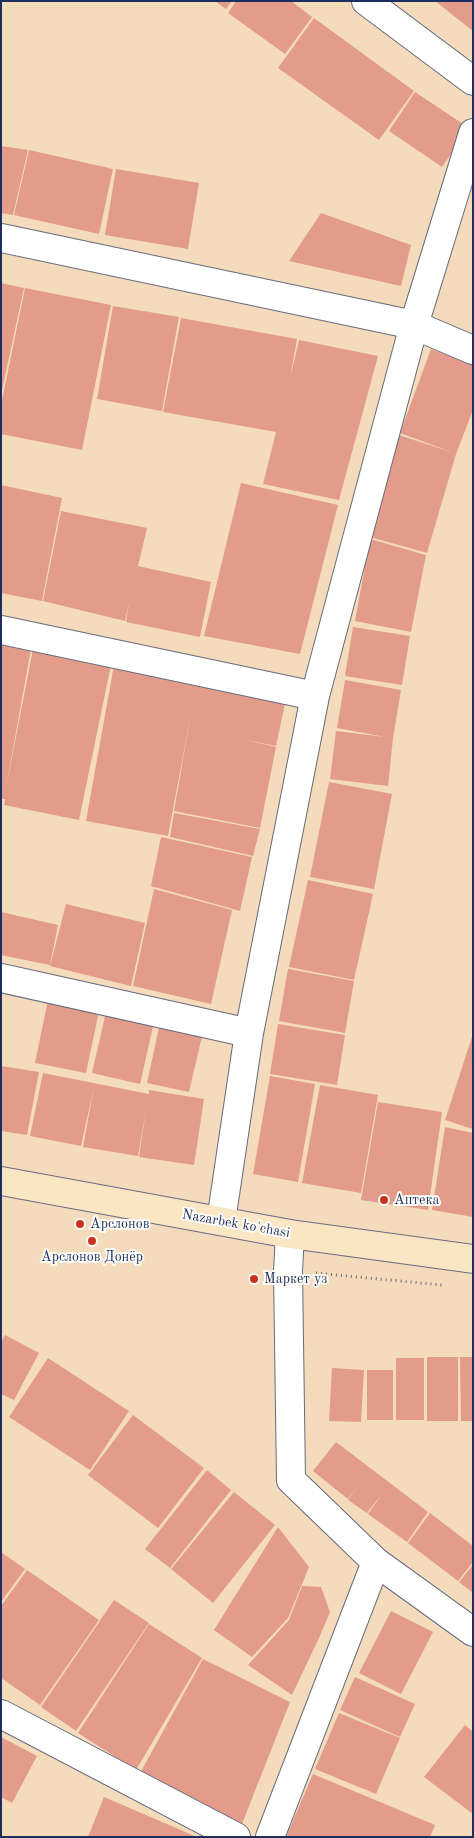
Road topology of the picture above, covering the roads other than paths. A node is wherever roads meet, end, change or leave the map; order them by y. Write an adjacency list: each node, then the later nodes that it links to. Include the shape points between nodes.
1 (366, 1): 2 (street)
2 (473, 81)
3 (473, 133): 5 (street)
4 (1, 238): 5 (street)
5 (414, 325): 6 (street); 8 (street)
6 (473, 350)
7 (1, 630): 8 (street)
8 (315, 696): 10 (street)
9 (1, 978): 10 (street)
10 (249, 1033): 12 (street)
11 (1, 1182): 12 (main road, Nazarbek ko'chasi)
12 (221, 1221): 13 (main road, Nazarbek ko'chasi)
13 (290, 1234): 14 (main road, Nazarbek ko'chasi); 15 (street, via 291,1480)
14 (473, 1259)
15 (376, 1562): 16 (street); 19 (street)
16 (473, 1632)
17 (1, 1714): 18 (street)
18 (236, 1837)
19 (270, 1837)

